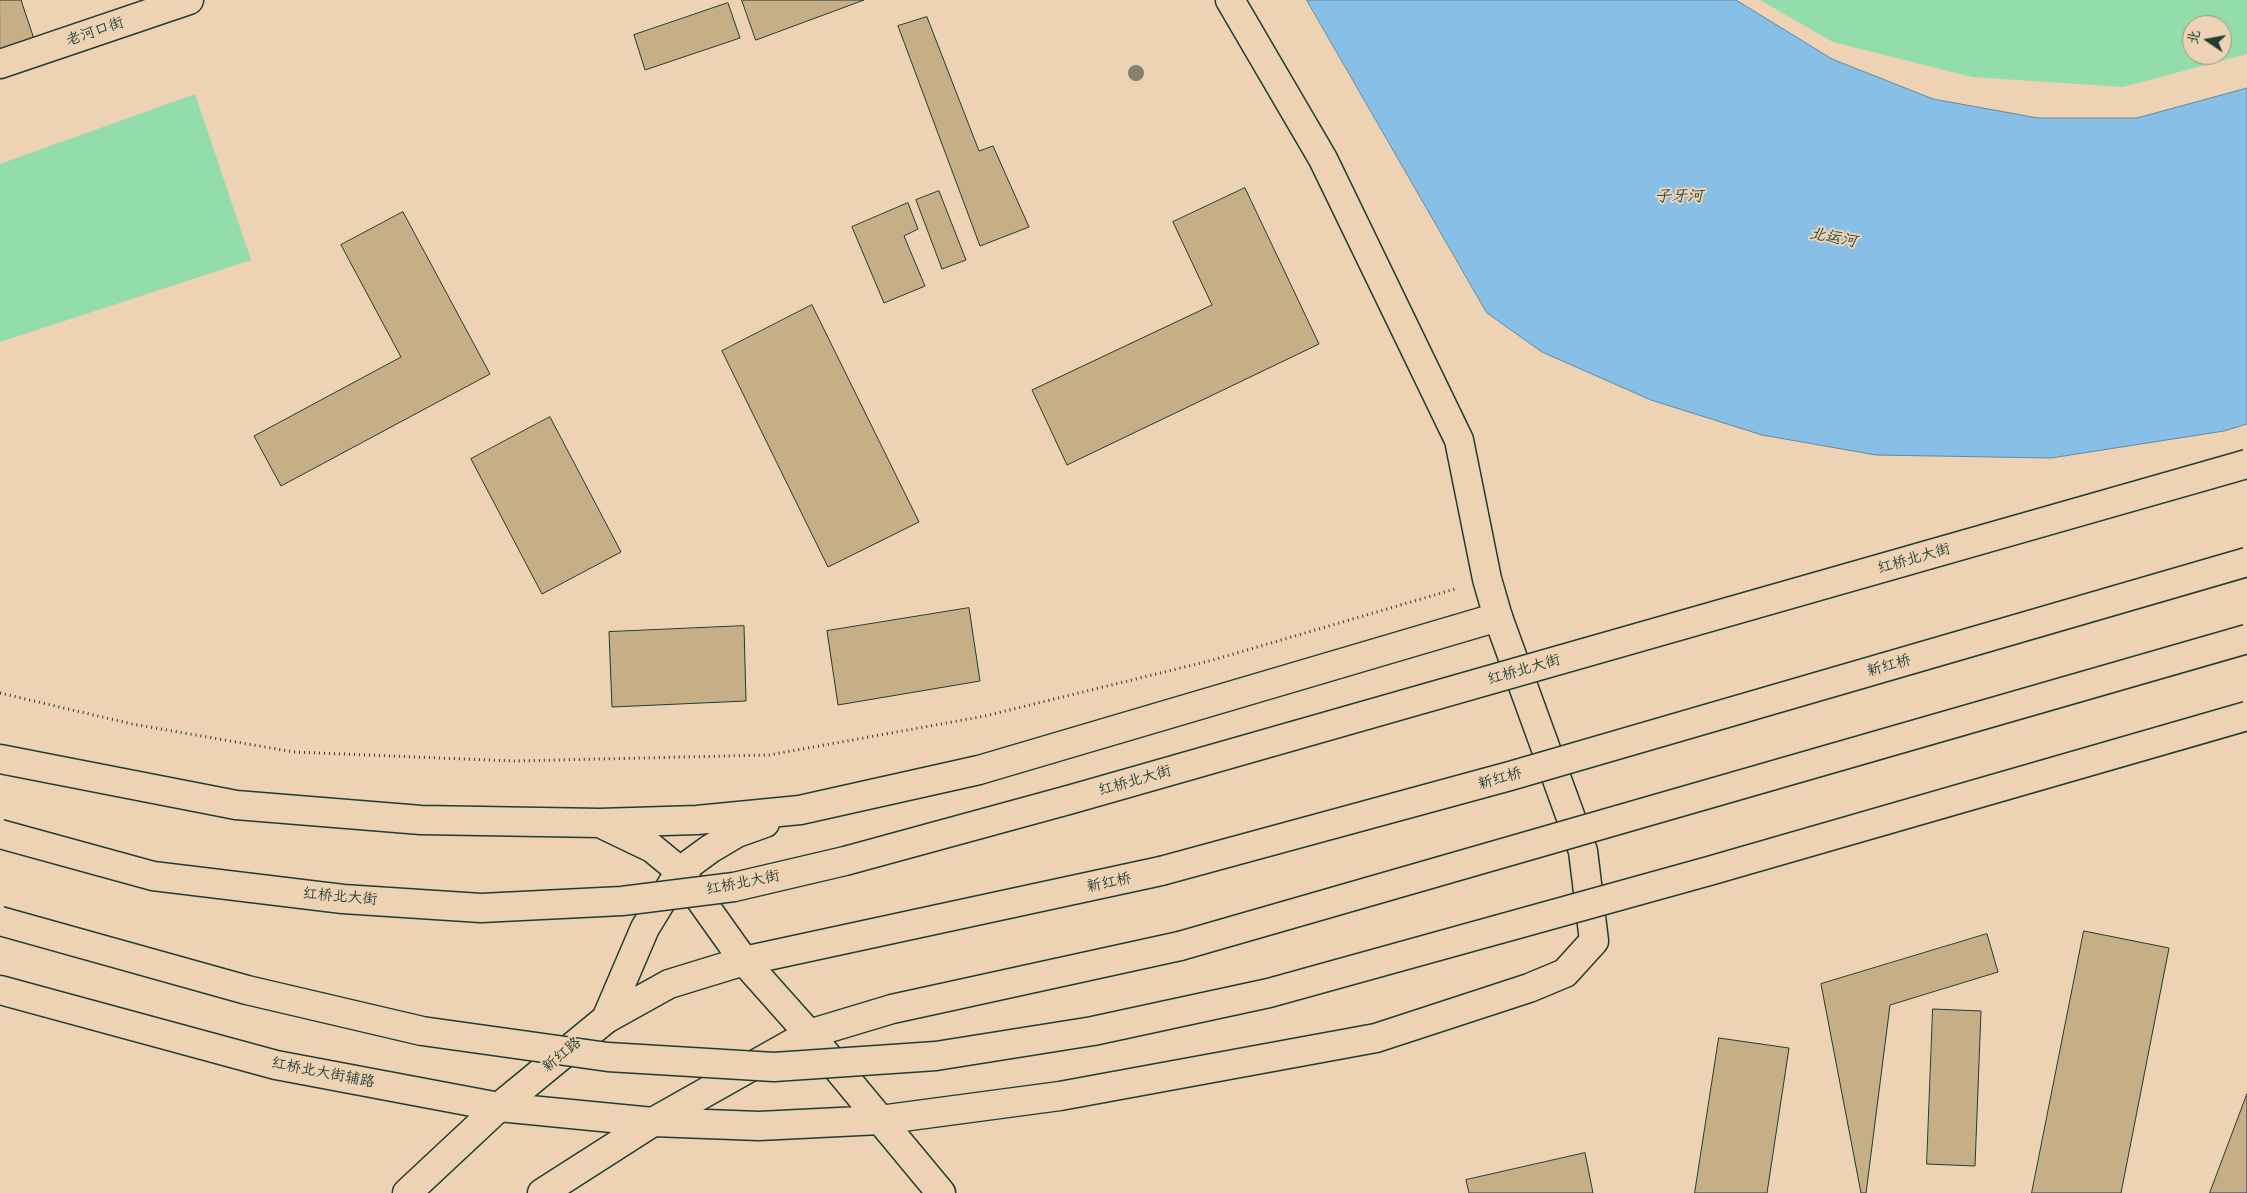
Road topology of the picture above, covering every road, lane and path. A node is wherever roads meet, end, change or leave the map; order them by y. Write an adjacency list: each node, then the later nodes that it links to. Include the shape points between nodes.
1 (189, 0): 3 (main road, 老河口街)
2 (1230, 0): 6 (main road, 红桥北大街辅路, via 1323,159 1459,440)
3 (0, 64)
4 (2247, 464): 14 (main road, 红桥北大街, bridge, via 1072,799 845,861 734,887 622,902 481,908 343,899 153,876)
5 (2247, 562): 17 (main road, 新红桥, bridge, via 1510,776 1161,871)
6 (1487, 579): 7 (main road, 红桥北大街辅路); 9 (path, via 1213,660 985,716 769,755 514,761 294,752 132,724)
7 (1498, 618): 12 (main road, via 979,770); 22 (main road, 红桥北大街辅路, via 1583,851 1594,941 1565,973 1376,1038 1060,1096)
8 (2247, 640): 20 (main road, bridge, via 1180,946 892,1009)
9 (0, 694)
10 (2247, 716): 16 (main road, bridge, via 1709,871 1269,993 1093,1031 936,1056 774,1067 608,1057 422,1031 247,990)
11 (0, 759): 13 (main road, via 236,805 421,820)
12 (800, 810): 13 (main road, via 697,820); 15 (main road, via 737,833)
13 (600, 823): 15 (main road, via 652,848)
14 (0, 834)
15 (680, 872): 17 (main road); 19 (main road, via 645,928)
16 (0, 921)
17 (744, 962): 19 (main road, 新红路, via 669,984); 20 (main road)
18 (0, 990): 21 (main road, 红桥北大街辅路, via 276,1065)
19 (606, 1019): 21 (main road, 新红路)
20 (808, 1034): 22 (main road); 23 (main road)
21 (499, 1107): 23 (main road, 红桥北大街辅路); 24 (main road, 新红路)
22 (880, 1120): 23 (main road, 红桥北大街辅路, via 759,1126); 26 (main road)
23 (653, 1122): 25 (main road)
24 (407, 1193)
25 (542, 1193)
26 (941, 1193)

